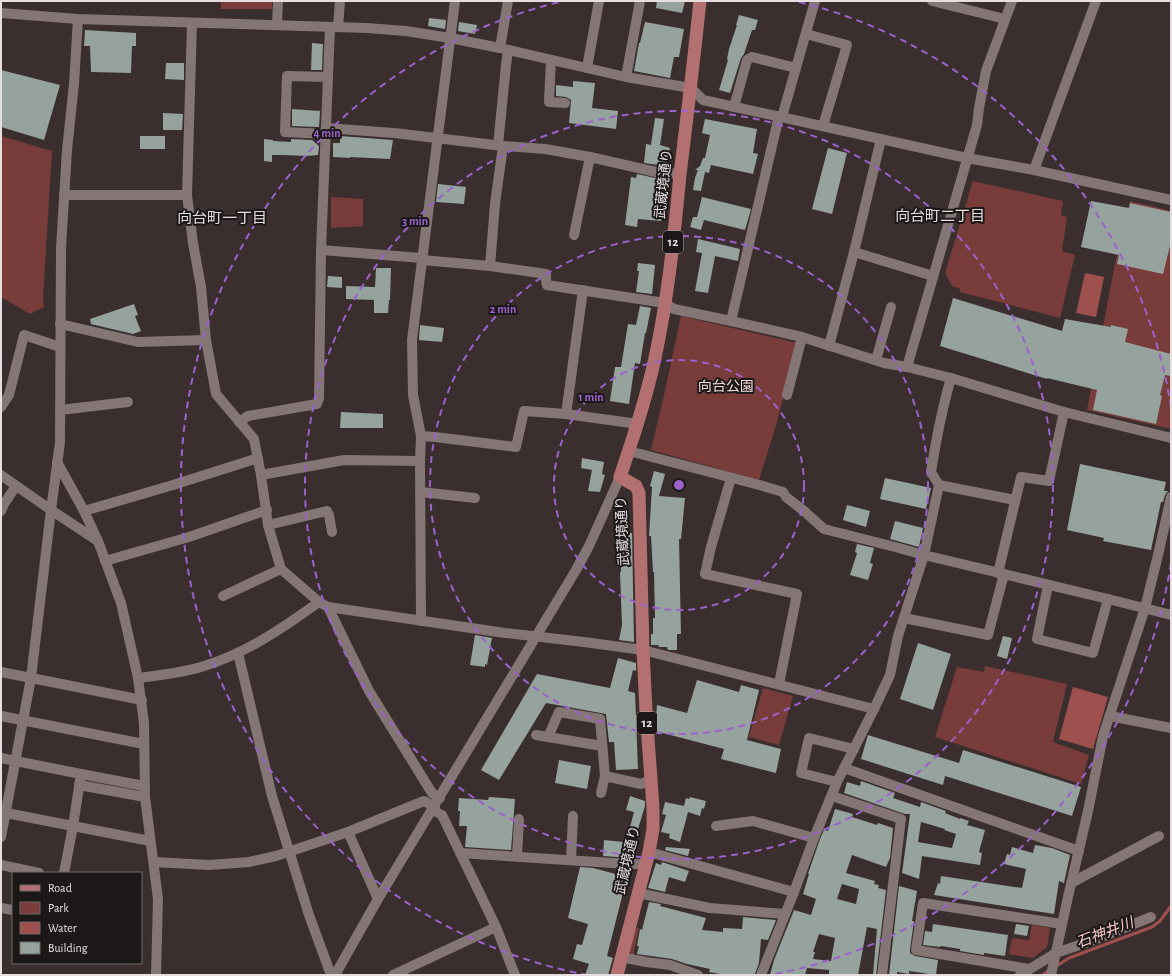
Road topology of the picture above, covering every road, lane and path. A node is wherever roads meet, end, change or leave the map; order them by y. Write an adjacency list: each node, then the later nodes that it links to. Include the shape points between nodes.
1 (278, 1): 16 (street)
2 (340, 1): 17 (street)
3 (455, 1): 19 (street)
4 (508, 1): 20 (street)
5 (599, 1): 22 (street)
6 (640, 1): 25 (street)
7 (700, 1): 26 (main road, 武蔵境通り / 12)
8 (815, 1): 18 (street)
9 (932, 1): 14 (street)
10 (1012, 1): 14 (street)
11 (1096, 1): 37 (street)
12 (1, 13): 13 (street)
13 (78, 19): 15 (street); 39 (street)
14 (1005, 19): 36 (street, via 986,71 977,125)
15 (192, 23): 16 (street); 40 (street)
16 (277, 25): 17 (street)
17 (334, 27): 19 (street, via 406,31); 24 (street)
18 (806, 34): 23 (street); 30 (street, via 847,45)
19 (450, 38): 20 (street); 32 (street)
20 (504, 49): 21 (street); 34 (street, via 506,65)
21 (552, 60): 22 (street); 27 (street, via 549,102)
22 (587, 68): 25 (street)
23 (796, 68): 28 (street, via 752,57 747,60); 29 (street)
24 (328, 77): 31 (street); 31 (street, via 287,76 285,132)
25 (626, 77): 26 (street)
26 (691, 88): 28 (street, via 704,100); 38 (main road, 武蔵境通り / 12)
27 (565, 103)
28 (734, 106): 29 (street)
29 (780, 117): 30 (street); 51 (street)
30 (823, 126): 33 (street)
31 (326, 131): 32 (street, via 394,133); 43 (street)
32 (437, 138): 34 (street); 45 (street)
33 (880, 139): 36 (street); 44 (street)
34 (501, 146): 35 (street, via 545,149); 46 (street)
35 (590, 157): 38 (street, via 656,172); 42 (street)
36 (967, 158): 37 (street); 47 (street)
37 (1034, 170): 41 (street)
38 (681, 174): 49 (main road, 武蔵境通り / 12)
39 (64, 195): 40 (street); 52 (street)
40 (187, 195): 54 (street)
41 (1171, 200)
42 (574, 235)
43 (321, 250): 45 (street); 66 (street, via 317,404 248,416)
44 (854, 252): 47 (street); 55 (street)
45 (422, 259): 46 (street); 68 (street, via 412,340 413,395)
46 (490, 266): 48 (street, via 546,274 547,285)
47 (933, 276): 58 (street)
48 (583, 290): 49 (street); 65 (street)
49 (665, 303): 51 (street, via 674,309); 67 (main road, 武蔵境通り / 12, via 649,386)
50 (891, 307): 57 (street)
51 (731, 321): 53 (street)
52 (60, 324): 54 (street, via 138,342); 56 (street)
53 (802, 337): 55 (street); 60 (street)
54 (206, 340): 66 (street, via 216,394)
55 (829, 346): 57 (street)
56 (60, 347): 62 (street, via 24,335 9,395); 63 (street)
57 (876, 360): 58 (street)
58 (907, 367): 59 (street)
59 (952, 378): 64 (street); 78 (street, via 938,430 931,472)
60 (787, 395)
61 (128, 402): 63 (street)
62 (1, 407)
63 (60, 410): 73 (street)
64 (1064, 412): 69 (street); 83 (street, via 1049,481 1021,477)
65 (563, 414): 67 (street); 68 (street, via 524,411 516,446)
66 (240, 422): 71 (street, via 254,439)
67 (638, 424): 70 (main road, 武蔵境通り / 12)
68 (421, 436): 72 (street)
69 (1171, 438)
70 (629, 451): 76 (main road, 武蔵境通り / 12); 77 (street)
71 (258, 458): 75 (street); 86 (street)
72 (420, 461): 75 (street, via 344,460); 80 (street)
73 (57, 462): 84 (street); 86 (street)
74 (1, 475): 79 (street)
75 (261, 475): 85 (street)
76 (620, 477): 105 (street, via 589,546); 106 (main road, 武蔵境通り / 12, via 636,486 639,493)
77 (731, 478): 92 (street, via 783,492 824,529); 111 (street, via 705,574 797,594)
78 (939, 485): 83 (street); 92 (street)
79 (16, 486): 84 (street); 87 (street)
80 (421, 492): 82 (street); 104 (street)
81 (1171, 496): 90 (street)
82 (475, 498)
83 (1015, 500): 95 (street)
84 (50, 510): 91 (street); 109 (street)
85 (266, 510): 88 (street); 93 (street, via 189,537)
86 (84, 511): 91 (street)
87 (1, 512)
88 (268, 525): 89 (street, via 327,511); 94 (street)
89 (332, 532)
90 (1167, 532): 101 (street, via 1158,555)
91 (98, 541): 93 (street)
92 (924, 555): 95 (street); 103 (street)
93 (105, 561): 110 (street, via 121,603)
94 (281, 569): 97 (street); 99 (street)
95 (1001, 574): 96 (street); 103 (street, via 988,635)
96 (1048, 585): 98 (street); 98 (street, via 1037,639 1086,651 1093,652)
97 (223, 596)
98 (1108, 599): 101 (street)
99 (319, 602): 100 (street); 107 (street, via 283,628)
100 (328, 607): 104 (street); 132 (street, via 369,691)
101 (1145, 608): 102 (street); 115 (street)
102 (1171, 615)
103 (904, 618): 113 (street, via 890,674)
104 (421, 621): 105 (street)
105 (537, 637): 106 (street); 132 (street)
106 (643, 650): 111 (street); 128 (main road, 武蔵境通り / 12)
107 (238, 653): 110 (street, via 194,669); 147 (street, via 272,796)
108 (1, 672): 109 (street)
109 (31, 678): 112 (street); 116 (street)
110 (138, 678): 112 (street)
111 (779, 684): 113 (street)
112 (142, 700): 120 (street)
113 (874, 709): 122 (street)
114 (1, 716): 116 (street)
115 (1110, 716): 117 (street); 146 (street)
116 (23, 721): 120 (street); 124 (street)
117 (1171, 728)
118 (536, 734): 119 (street)
119 (548, 737): 121 (street); 121 (street, via 559,712 600,719)
120 (144, 744): 130 (street)
121 (602, 746): 126 (street)
122 (854, 750): 125 (street); 129 (street, via 810,738 801,773)
123 (1, 758): 124 (street)
124 (15, 761): 127 (street); 136 (street)
125 (844, 768): 129 (street); 146 (street)
126 (605, 776): 128 (street, via 642,784); 131 (street)
127 (80, 780): 130 (street); 134 (street); 139 (street)
128 (651, 780): 150 (main road, 武蔵境通り / 12, via 653,829)
129 (837, 782): 133 (street)
130 (144, 786): 134 (street)
131 (601, 793)
132 (436, 795): 135 (street)
133 (832, 796): 144 (street); 178 (street, via 901,819)
134 (145, 797): 145 (street)
135 (434, 808): 141 (street, via 424,801); 148 (street, via 442,815); 159 (street)
136 (3, 812): 139 (street); 143 (street)
137 (573, 816): 151 (street)
138 (519, 819): 149 (street)
139 (73, 826): 145 (street); 155 (street)
140 (716, 826): 144 (street, via 753,821)
141 (348, 832): 147 (street); 159 (street)
142 (1159, 836): 156 (street)
143 (1, 837)
144 (814, 838): 157 (street)
145 (150, 841): 152 (street)
146 (1078, 851): 156 (street)
147 (289, 852): 152 (street, via 249,862 209,865); 171 (street)
148 (460, 853): 149 (street); 165 (street)
149 (517, 856): 151 (street)
150 (647, 858): 151 (street, via 628,864); 157 (street); 158 (main road, 武蔵境通り / 12)
151 (571, 860)
152 (154, 862): 170 (street, via 158,898)
153 (1, 865): 154 (street)
154 (34, 872)
155 (64, 872)
156 (1071, 883): 164 (street)
157 (794, 892): 162 (street)
158 (638, 893): 162 (street, via 710,908); 167 (main road, 武蔵境通り / 12)
159 (378, 899): 172 (street)
160 (1, 908): 161 (street)
161 (12, 910)
162 (785, 914): 177 (street)
163 (1151, 917): 166 (street)
164 (1062, 924): 166 (street); 168 (street, via 923,903 916,950)
165 (496, 927): 169 (street); 174 (street)
166 (1055, 955): 168 (street); 180 (street)
167 (621, 957): 175 (main road, 武蔵境通り / 12); 176 (street, via 670,965)
168 (1030, 969): 179 (street)
169 (413, 971): 173 (street)
170 (156, 975)
171 (332, 975)
172 (336, 975)
173 (392, 975)
174 (515, 975)
175 (617, 975)
176 (698, 975)
177 (761, 975)
178 (882, 975)
179 (1020, 975)
180 (1051, 975)

